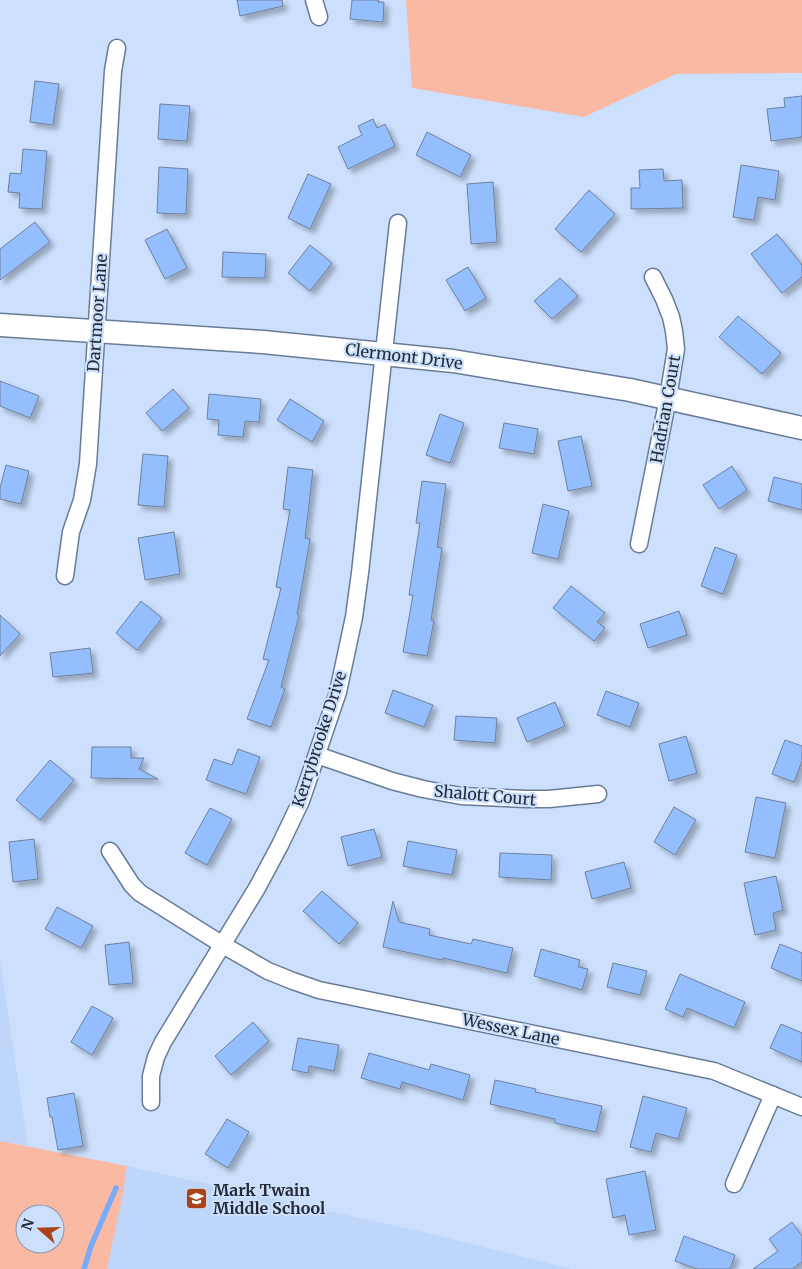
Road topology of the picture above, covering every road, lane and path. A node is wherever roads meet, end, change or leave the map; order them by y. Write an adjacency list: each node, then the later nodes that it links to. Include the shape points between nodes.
1 (314, 0): 2 (street)
2 (318, 17)
3 (117, 48): 7 (street, Dartmoor Lane)
4 (398, 222): 8 (street, Kerrybrooke Drive)
5 (653, 277): 9 (street, Hadrian Court, via 674,331 676,349)
6 (0, 325): 7 (street, Clermont Drive)
7 (96, 331): 8 (street, Clermont Drive); 12 (street, Dartmoor Lane, via 86,479 71,532)
8 (384, 353): 9 (street, Clermont Drive, via 453,361); 13 (street, Kerrybrooke Drive, via 354,617 338,692)
9 (668, 398): 10 (street, Clermont Drive); 11 (street, Hadrian Court)
10 (802, 428)
11 (639, 544)
12 (65, 576)
13 (317, 755): 14 (street, Shalott Court, via 392,781 461,796 541,799); 16 (street, Kerrybrooke Drive, via 280,845)
14 (598, 794)
15 (110, 851): 16 (street, Wessex Lane, via 140,893)
16 (223, 945): 17 (street, Wessex Lane, via 268,971 319,990 714,1071); 18 (street, Kerrybrooke Drive, via 156,1057 151,1076)
17 (773, 1095): 19 (street, Wessex Lane); 20 (street)
18 (151, 1102)
19 (802, 1107)
20 (734, 1184)

